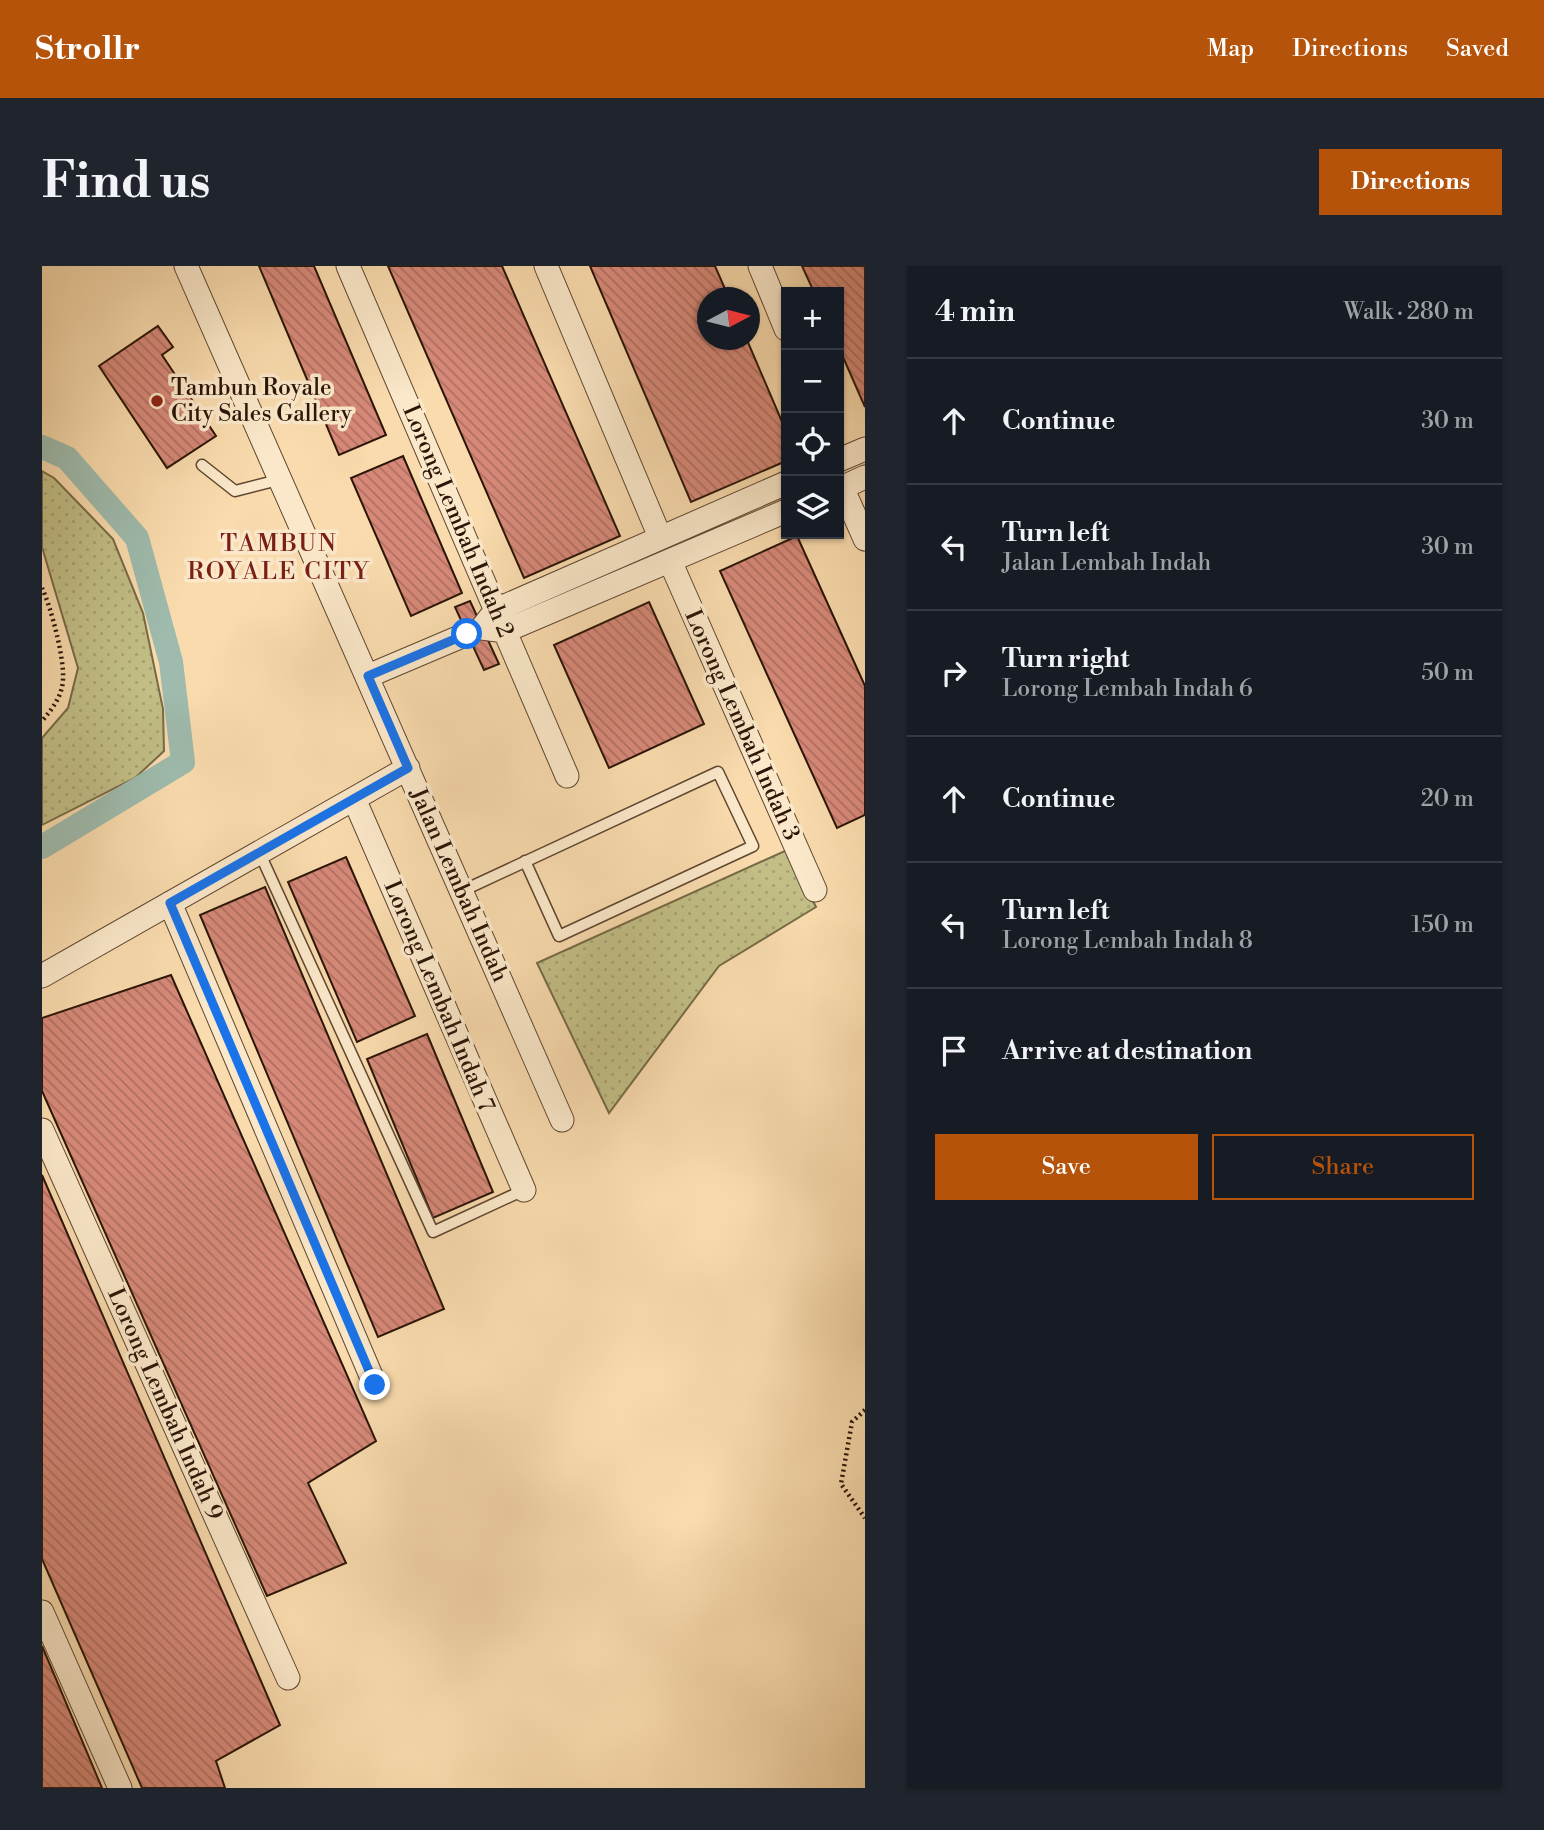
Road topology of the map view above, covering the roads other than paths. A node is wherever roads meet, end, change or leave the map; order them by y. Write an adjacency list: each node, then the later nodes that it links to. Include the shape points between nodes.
1 (186, 266): 10 (street, Jalan Lembah Indah)
2 (348, 266): 18 (street, Lorong Lembah Indah 2)
3 (546, 266): 15 (street)
4 (760, 266): 5 (street)
5 (781, 317)
6 (865, 449): 7 (street)
7 (844, 456)
8 (202, 465): 10 (lane, via 235,491)
9 (865, 477): 12 (street)
10 (282, 479): 20 (street, Jalan Lembah Indah)
11 (781, 485): 15 (street)
12 (844, 486)
13 (844, 496): 16 (street)
14 (781, 513): 17 (street)
15 (660, 537): 18 (street)
16 (865, 539)
17 (670, 561): 18 (street); 26 (street, Lorong Lembah Indah 3)
18 (500, 621): 22 (street, Lorong Lembah Indah 2)
19 (467, 634): 20 (street)
20 (368, 676): 21 (street, Jalan Lembah Indah)
21 (408, 768): 23 (street); 27 (street, Jalan Lembah Indah)
22 (567, 776)
23 (355, 802): 24 (street); 32 (street, Lorong Lembah Indah 7)
24 (252, 858): 28 (street); 32 (lane, via 433,1232)
25 (525, 861): 25 (lane, via 718,772 753,846 559,936); 27 (lane)
26 (815, 890)
27 (462, 891): 30 (street, Jalan Lembah Indah)
28 (170, 903): 29 (street); 33 (street)
29 (42, 976)
30 (562, 1120)
31 (42, 1130): 35 (street, Lorong Lembah Indah 9)
32 (524, 1191)
33 (375, 1385)
34 (42, 1612): 36 (street)
35 (288, 1678)
36 (120, 1788)

